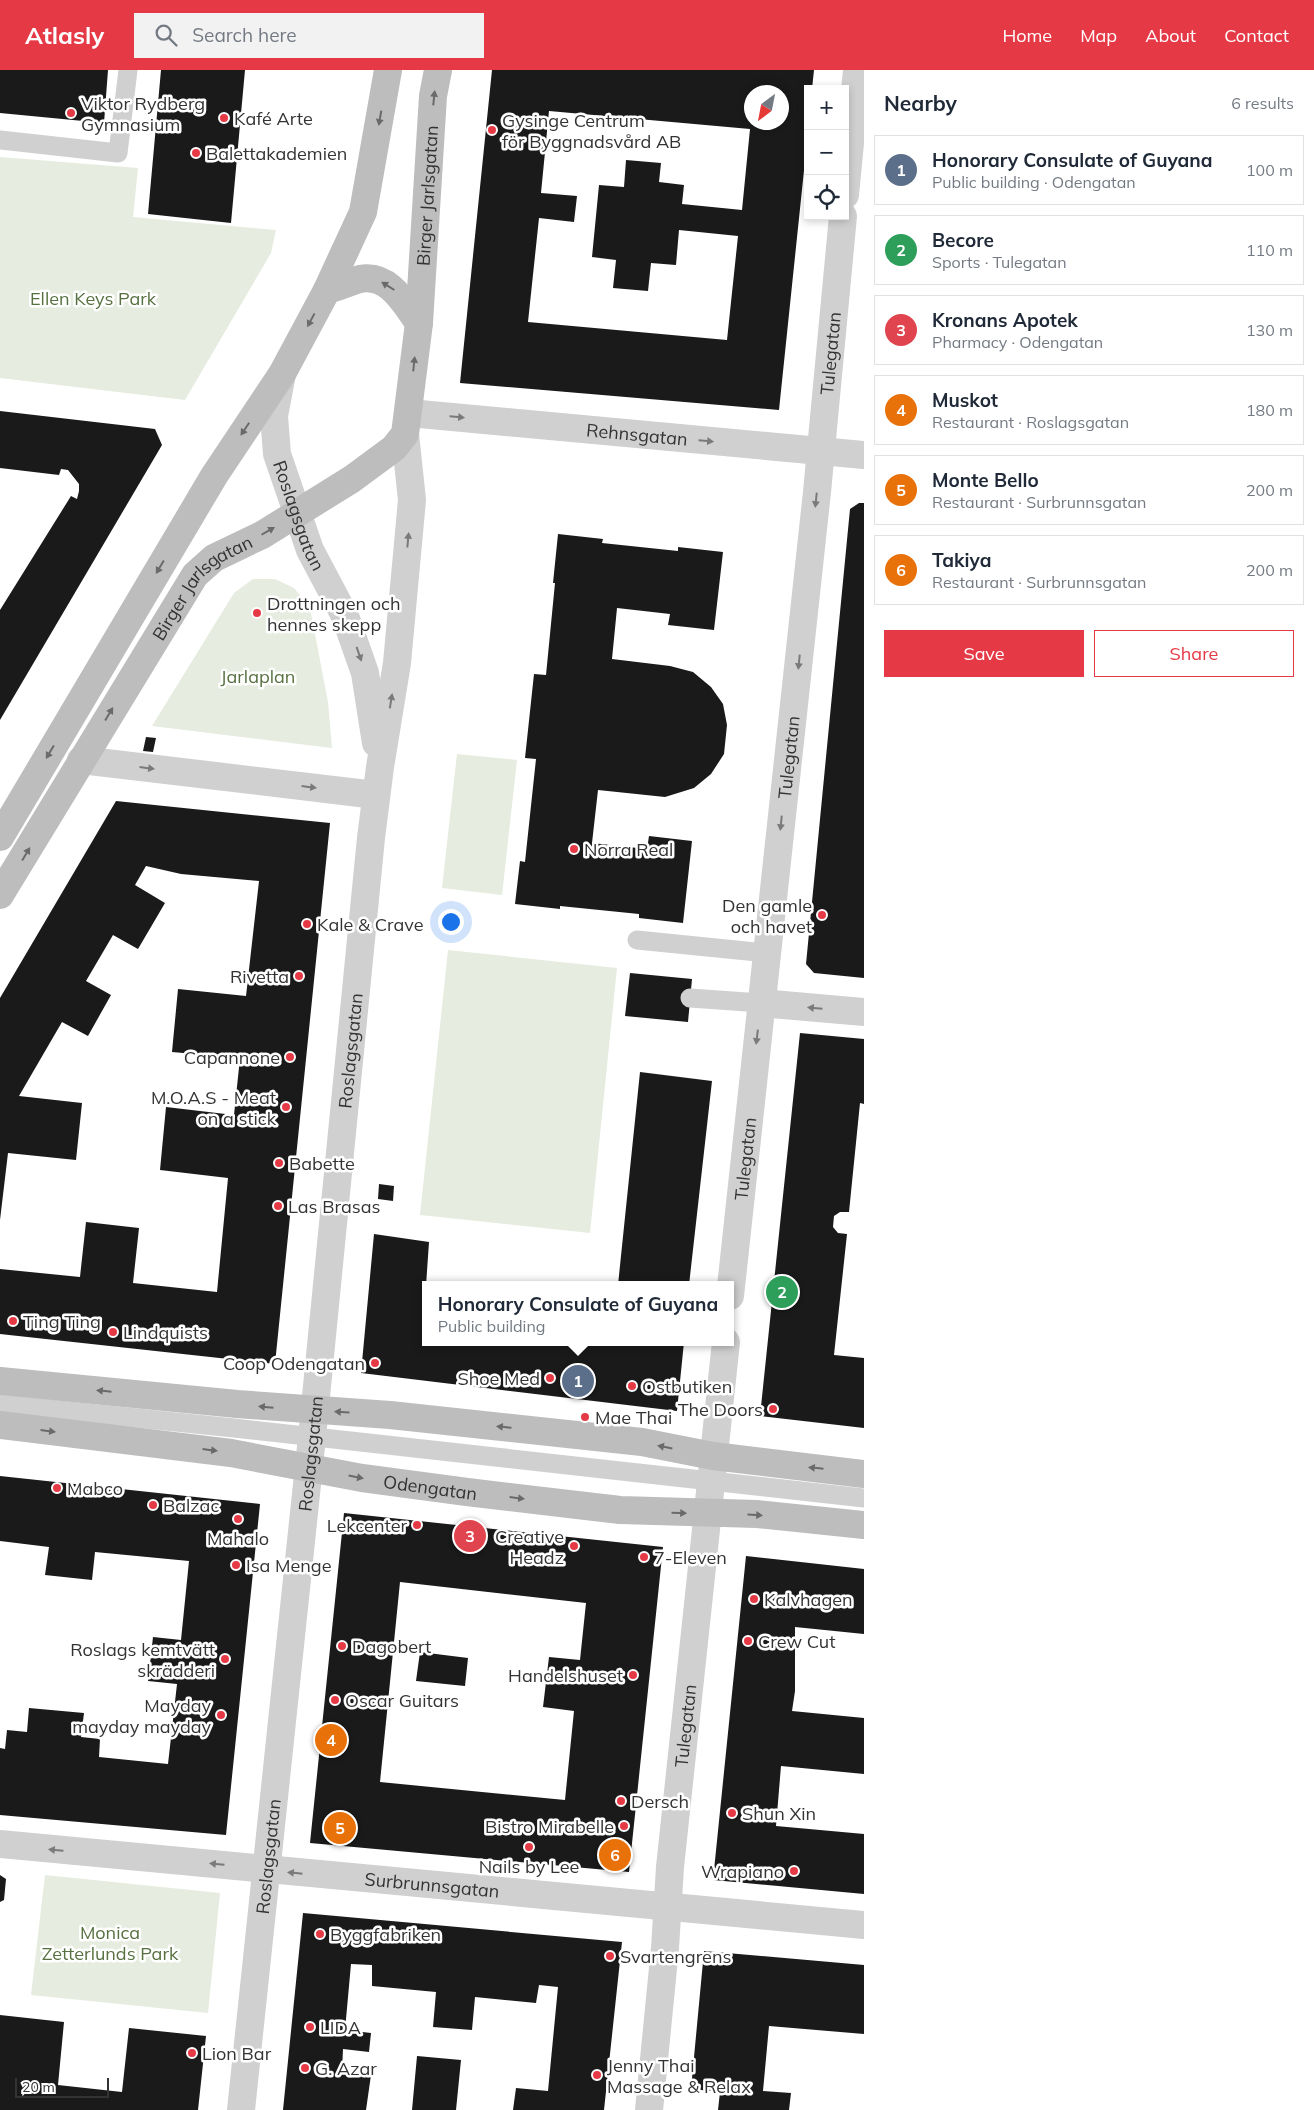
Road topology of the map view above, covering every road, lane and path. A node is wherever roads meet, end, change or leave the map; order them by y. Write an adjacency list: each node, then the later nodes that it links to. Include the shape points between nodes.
1 (128, 70): 5 (lane, via 118,153)
2 (388, 70): 8 (street, Birger Jarlsgatan, one-way to 8, via 363,212)
3 (438, 70): 9 (street, Birger Jarlsgatan, one-way to 3, via 433,96)
4 (857, 70): 6 (street)
5 (0, 140)
6 (847, 175)
7 (843, 220): 12 (street, Tulegatan)
8 (327, 290): 9 (street, one-way to 8, via 392,287 378,281 362,279); 10 (street, Birger Jarlsgatan, one-way to 10)
9 (418, 323): 11 (street, Birger Jarlsgatan, one-way to 9)
10 (282, 374): 14 (street, Roslagsgatan, via 274,416 277,454); 18 (street, Birger Jarlsgatan, one-way to 18, via 214,476)
11 (407, 423): 12 (street, Rehnsgatan, one-way to 12); 14 (street, Birger Jarlsgatan, via 394,448 381,459); 16 (street, Roslagsgatan, one-way to 11, via 397,663 412,500)
12 (821, 452): 13 (street, Rehnsgatan); 21 (street, Tulegatan, one-way to 21)
13 (864, 455)
14 (298, 513): 15 (street, Birger Jarlsgatan, one-way to 14, via 195,575 214,558); 16 (street, Roslagsgatan, one-way to 16, via 310,550 345,616 365,673)
15 (82, 760): 17 (street, one-way to 17); 19 (street, Birger Jarlsgatan, one-way to 15)
16 (380, 766): 17 (street, Roslagsgatan)
17 (376, 795): 29 (street, Roslagsgatan)
18 (0, 837)
19 (0, 895)
20 (637, 940): 21 (lane)
21 (767, 953): 23 (street, Tulegatan)
22 (690, 998): 23 (lane)
23 (762, 1003): 24 (street, one-way to 23); 25 (street, Tulegatan, one-way to 25)
24 (864, 1012)
25 (732, 1281)
26 (726, 1346): 32 (street, Tulegatan)
27 (0, 1381): 29 (street, one-way to 27)
28 (0, 1404): 29 (lane)
29 (313, 1424): 31 (street, Roslagsgatan); 32 (street, via 390,1416 642,1442)
30 (0, 1425): 31 (street, Odengatan, one-way to 31, via 231,1453)
31 (309, 1467): 35 (street, Odengatan, one-way to 35, via 362,1478 486,1495 620,1510); 38 (street, Roslagsgatan)
32 (712, 1469): 33 (street, one-way to 32); 34 (lane); 35 (street, Tulegatan)
33 (864, 1474)
34 (864, 1498)
35 (706, 1514): 36 (street, Odengatan, one-way to 36, via 757,1514); 39 (street, Tulegatan)
36 (864, 1525)
37 (0, 1844): 38 (street, Surbrunnsgatan, one-way to 37)
38 (266, 1870): 39 (street, Surbrunnsgatan, one-way to 38); 41 (street, Roslagsgatan)
39 (668, 1907): 40 (street, Surbrunnsgatan); 42 (street, Tulegatan)
40 (864, 1925)
41 (241, 2110)
42 (649, 2110)

